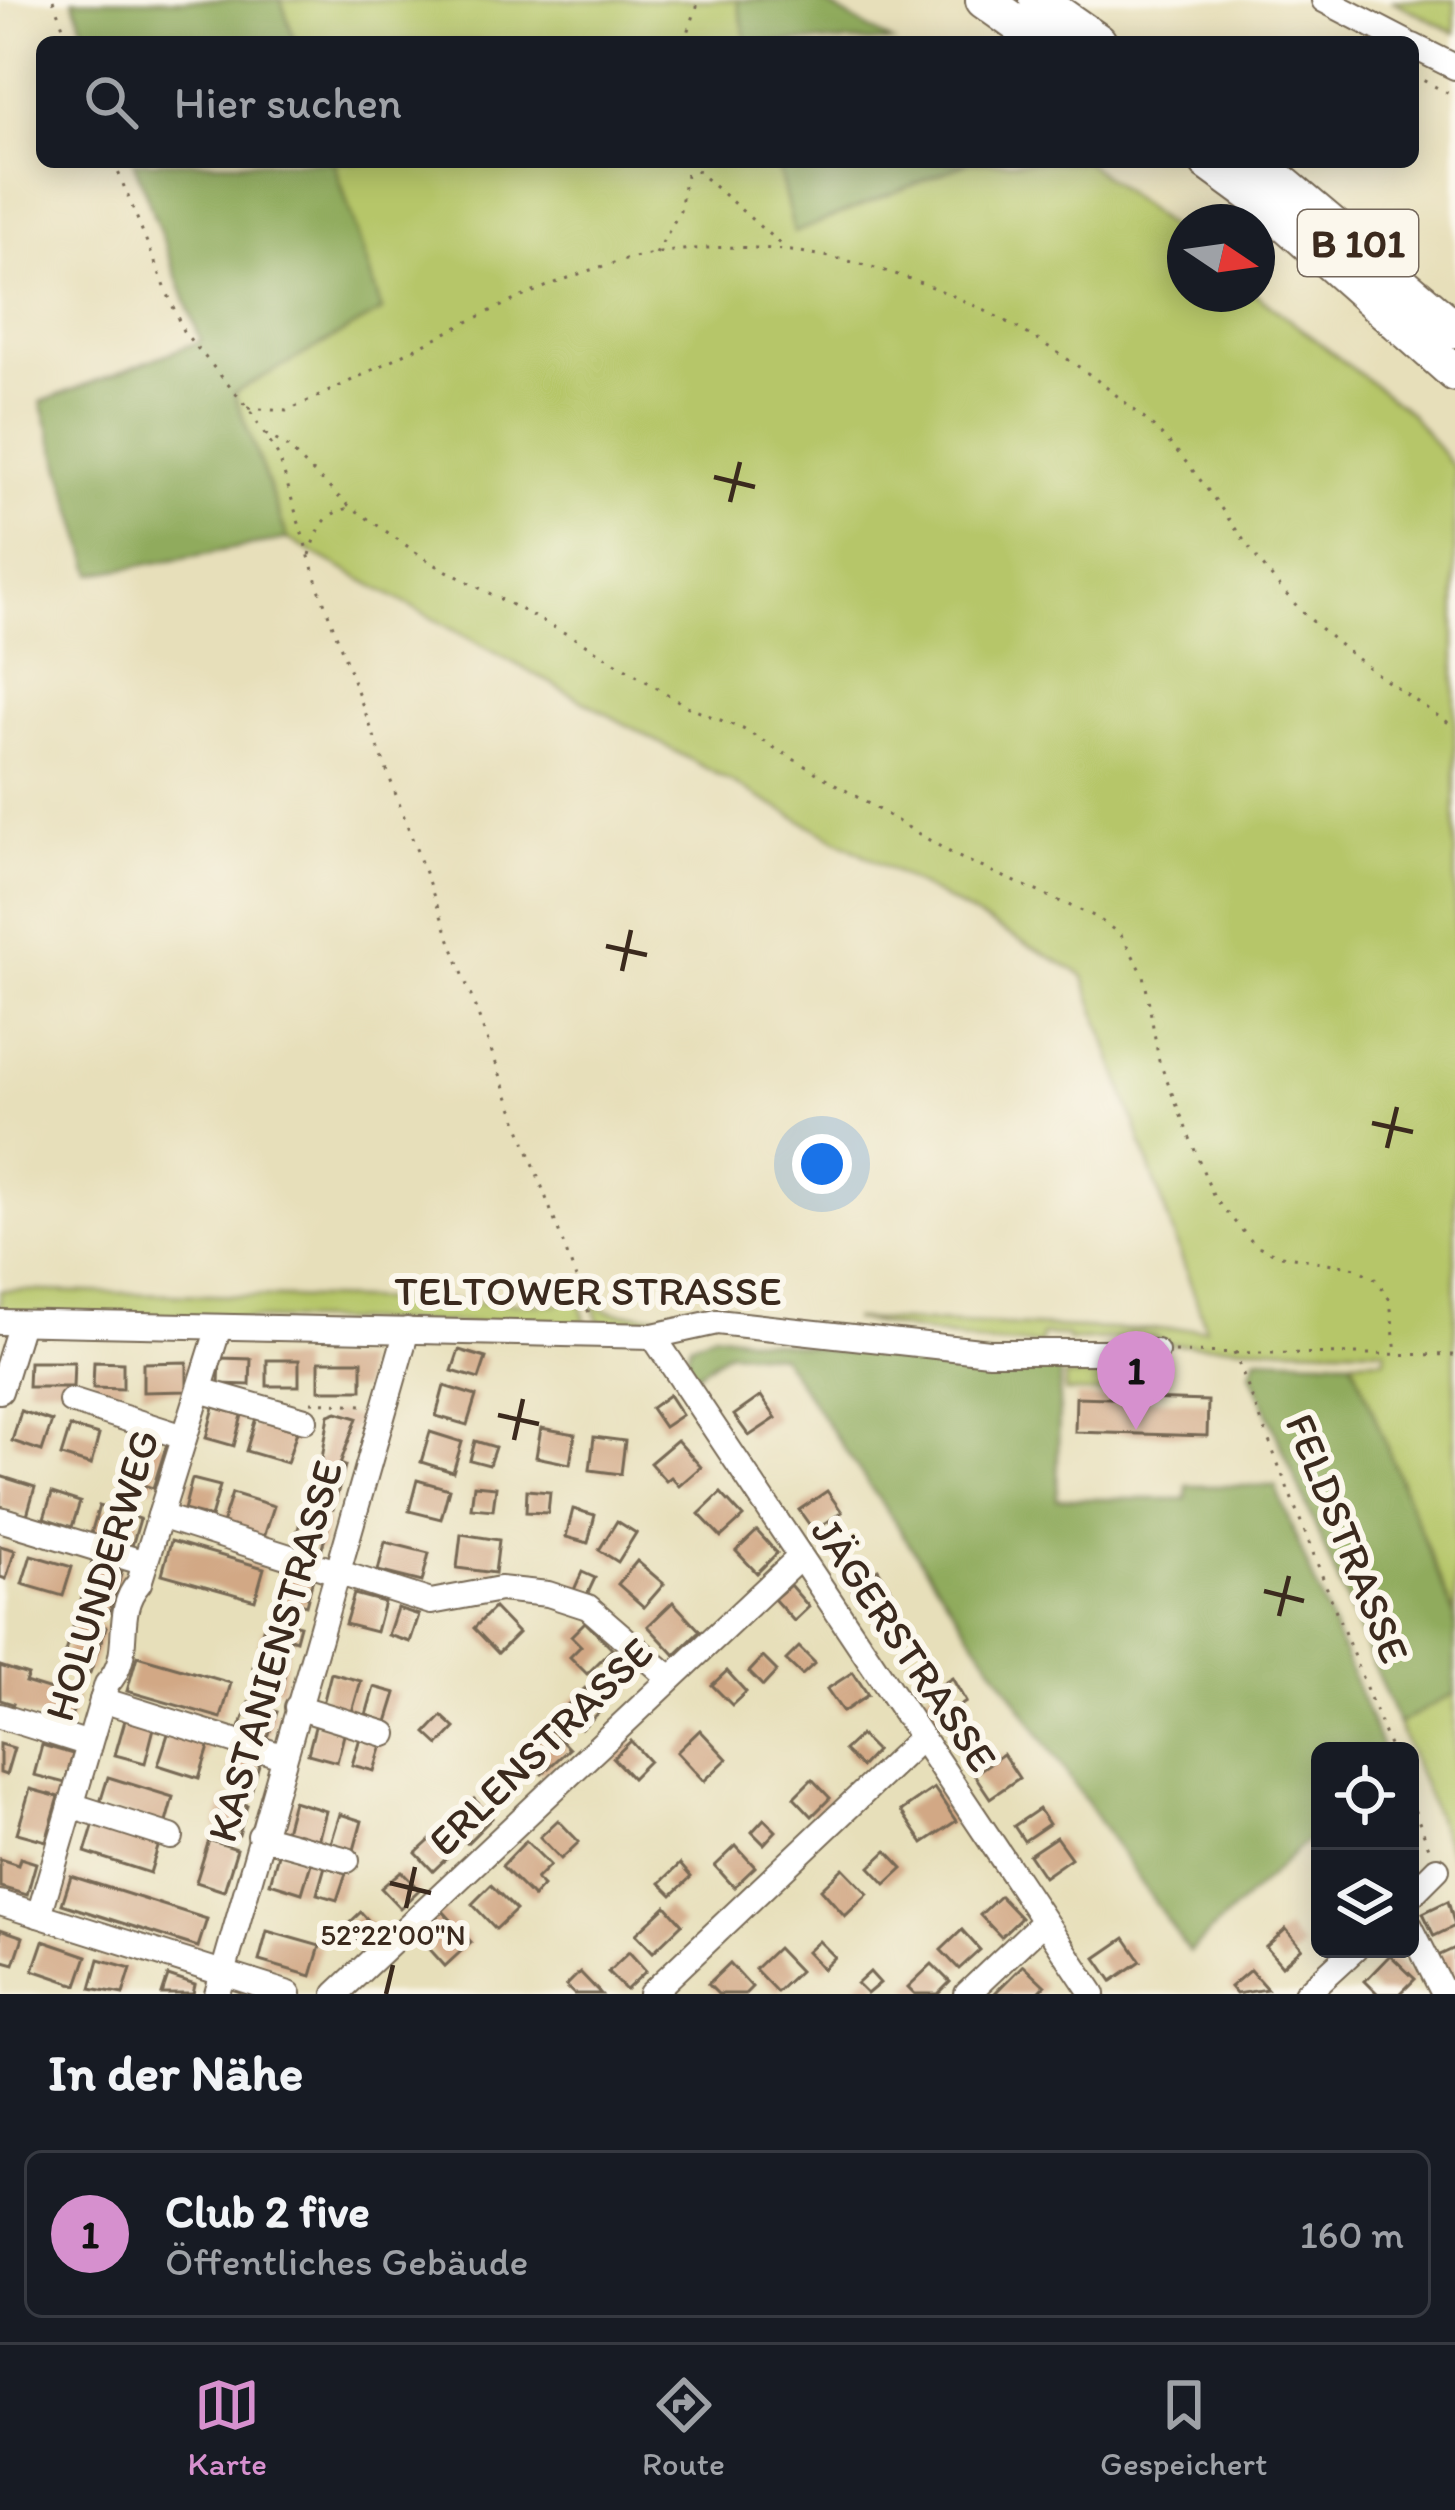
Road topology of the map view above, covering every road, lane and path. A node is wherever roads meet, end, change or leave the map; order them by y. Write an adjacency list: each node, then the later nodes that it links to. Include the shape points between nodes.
1 (53, 0): 6 (path)
2 (699, 0): 7 (path)
3 (984, 0): 8 (highway)
4 (1037, 0): 9 (highway)
5 (1324, 0): 10 (street)
6 (67, 36)
7 (687, 36)
8 (1035, 36)
9 (1089, 36)
10 (1394, 36)
11 (1419, 49): 12 (street)
12 (1455, 67)
13 (1419, 76): 14 (path)
14 (1455, 97)
15 (116, 168): 24 (path, via 183,332)
16 (686, 168): 21 (path, via 680,211)
17 (692, 168): 20 (path)
18 (1216, 168): 23 (highway, B 101)
19 (1264, 168): 22 (highway, B 101)
20 (783, 247): 21 (path, via 716,243); 28 (path, via 919,280 1025,329 1151,424 1297,606)
21 (656, 254): 24 (path, via 549,286 286,412)
22 (1455, 329)
23 (1455, 373)
24 (248, 408): 25 (path)
25 (265, 434): 26 (path); 27 (path)
26 (352, 508): 27 (path, via 322,520); 36 (path, via 430,562 642,682 743,729 956,856 1121,935 1144,975 1160,1061 1214,1198 1254,1244 1356,1268 1375,1280 1390,1300)
27 (309, 557): 32 (path)
28 (1455, 727)
29 (11, 1323): 30 (street, TELTOWER STRASSE); 39 (street)
30 (219, 1327): 31 (street, TELTOWER STRASSE); 38 (street, HOLUNDERWEG)
31 (407, 1330): 32 (street, TELTOWER STRASSE); 41 (street, KASTANIENSTRASSE)
32 (597, 1336): 33 (street, TELTOWER STRASSE)
33 (653, 1336): 34 (street, TELTOWER STRASSE, via 717,1322 989,1352); 46 (street, JÄGERSTRASSE)
34 (1156, 1352): 35 (path)
35 (1234, 1352): 36 (path); 55 (path, FELDSTRASSE)
36 (1394, 1354): 37 (path)
37 (1455, 1355)
38 (200, 1390): 42 (street); 43 (street, HOLUNDERWEG)
39 (0, 1391)
40 (71, 1401): 43 (street)
41 (383, 1409): 42 (path, via 312,1399); 48 (street, KASTANIENSTRASSE)
42 (305, 1420)
43 (184, 1437): 44 (street, HOLUNDERWEG)
44 (160, 1516): 47 (street, HOLUNDERWEG); 48 (street)
45 (0, 1519): 47 (street)
46 (800, 1556): 49 (street, ERLENSTRASSE); 54 (street, JÄGERSTRASSE)
47 (145, 1563): 50 (street, HOLUNDERWEG, via 122,1620 126,1649)
48 (337, 1571): 49 (street, via 431,1602 500,1588 568,1600 588,1607); 51 (street, KASTANIENSTRASSE)
49 (669, 1677): 72 (street, ERLENSTRASSE)
50 (103, 1700): 56 (street, HOLUNDERWEG); 57 (street)
51 (297, 1707): 53 (street); 57 (street, KASTANIENSTRASSE)
52 (0, 1716): 56 (street)
53 (385, 1734)
54 (921, 1738): 67 (street, JÄGERSTRASSE); 73 (street)
55 (1387, 1742)
56 (89, 1744): 58 (street, HOLUNDERWEG)
57 (282, 1756): 61 (street, KASTANIENSTRASSE)
58 (71, 1805): 60 (street); 66 (street, HOLUNDERWEG)
59 (1419, 1822): 63 (path)
60 (171, 1837)
61 (260, 1837): 62 (street); 70 (street, KASTANIENSTRASSE)
62 (347, 1860)
63 (1437, 1869): 64 (street)
64 (1419, 1887)
65 (0, 1903): 66 (street)
66 (39, 1916): 70 (street)
67 (1043, 1922): 74 (street); 75 (street, JÄGERSTRASSE)
68 (1419, 1944): 77 (street)
69 (1344, 1958): 76 (street)
70 (219, 1983): 71 (street)
71 (289, 1994)
72 (336, 1994)
73 (651, 1994)
74 (967, 1994)
75 (1093, 1994)
76 (1306, 1994)
77 (1444, 1994)

